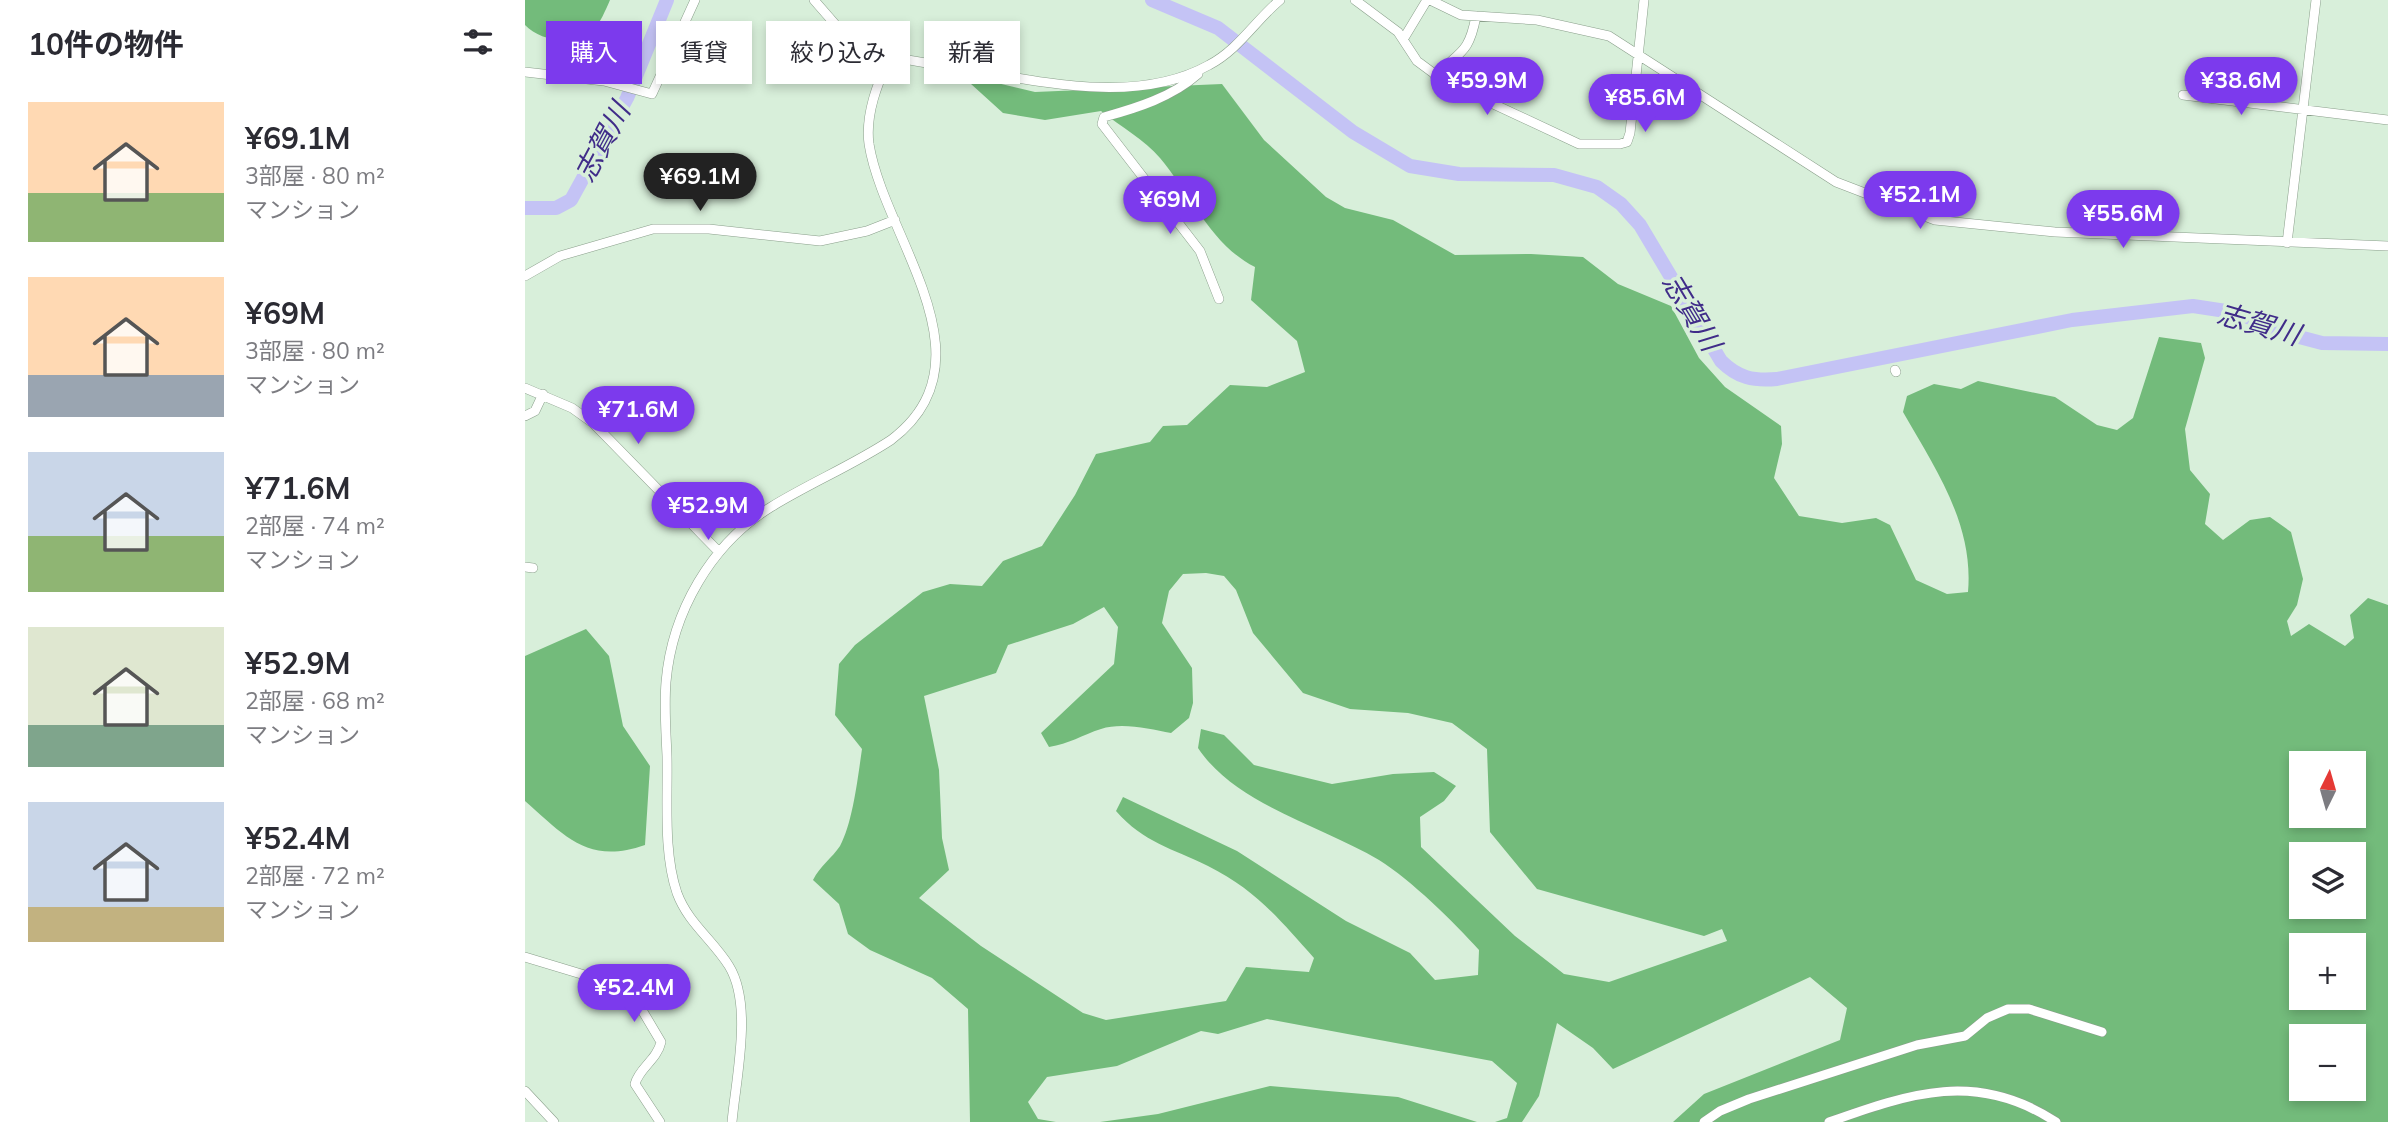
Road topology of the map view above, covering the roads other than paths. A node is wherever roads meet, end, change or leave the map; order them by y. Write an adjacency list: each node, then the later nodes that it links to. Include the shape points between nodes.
1 (695, 0): 14 (street, via 652,94 615,84)
2 (814, 0): 9 (street)
3 (1280, 0): 13 (street, via 1231,50)
4 (1355, 0): 10 (street)
5 (1428, 0): 8 (street); 10 (street)
6 (1644, 0): 11 (street)
7 (2316, 0): 18 (street)
8 (1476, 16): 11 (street, via 1537,20 1587,30 1609,36); 15 (street, via 1464,53)
9 (832, 21)
10 (1403, 38): 15 (street, via 1417,61)
11 (1638, 53): 15 (street, via 1630,133 1624,144 1579,144); 21 (street, via 1836,182 1935,220 2055,232)
12 (910, 60): 13 (street, via 1077,87 1126,86)
13 (1201, 69): 24 (street, via 1172,92 1104,117 1102,124 1200,251)
14 (525, 72)
15 (1435, 76)
16 (879, 84): 20 (street, via 869,136)
17 (2183, 95): 18 (street)
18 (2303, 109): 19 (street); 21 (street)
19 (2388, 120)
20 (895, 220): 23 (street, via 820,241 709,229 653,229 560,256); 28 (street, via 929,307 936,340 934,371 920,408 891,440 771,507)
21 (2287, 243): 22 (street)
22 (2388, 246)
23 (525, 276)
24 (1219, 299)
25 (525, 388): 26 (street)
26 (543, 394): 27 (street, via 535,411); 28 (street, via 582,414 606,435)
27 (525, 416)
28 (719, 552): 34 (street, via 684,608 670,653 666,705 675,886 689,917 730,967 741,1001)
29 (525, 957): 33 (street, via 602,978 642,1010 661,1042 635,1084)
30 (2102, 1032): 35 (street, via 2029,1009 2008,1009 1987,1018 1965,1036 1917,1045 1749,1099)
31 (525, 1091): 32 (street)
32 (554, 1122)
33 (660, 1122)
34 (732, 1122)
35 (1704, 1122)
36 (1829, 1122): 37 (street, via 1917,1093 1949,1090 2004,1096)
37 (2056, 1122)

